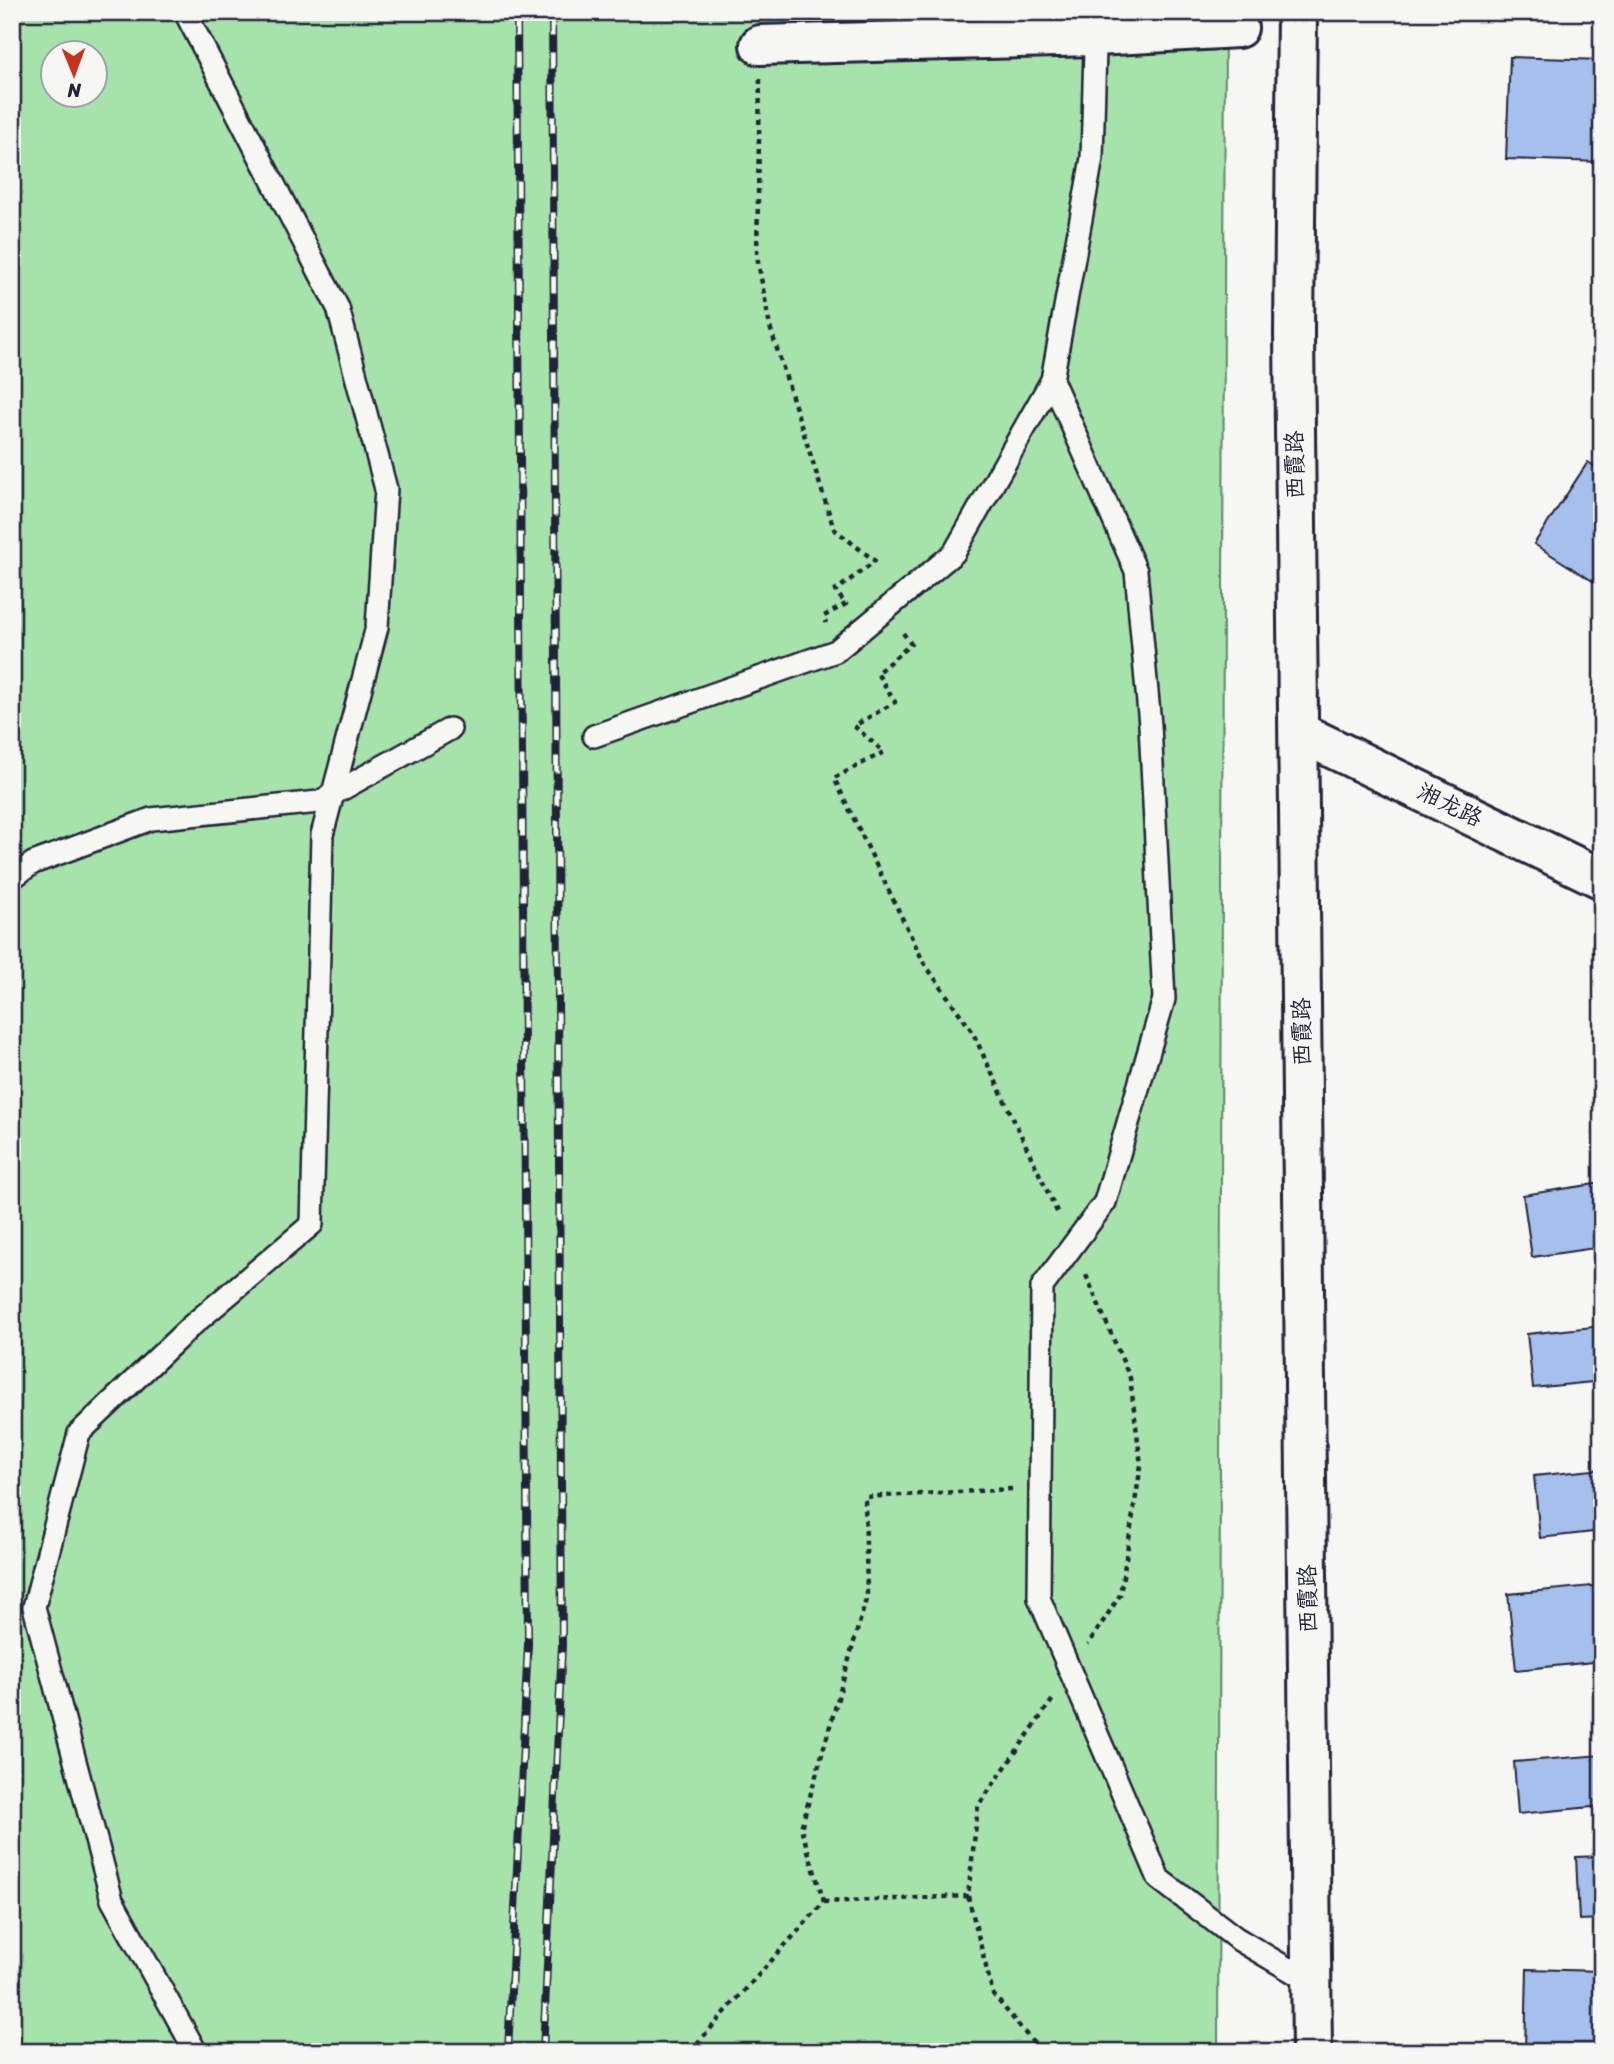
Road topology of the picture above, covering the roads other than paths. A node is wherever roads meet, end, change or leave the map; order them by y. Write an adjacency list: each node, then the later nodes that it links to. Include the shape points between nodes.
1 (185, 12): 10 (lane, via 338,308 386,489 377,627)
2 (1297, 12): 8 (street, 西霞路, via 1294,333)
3 (1096, 24): 4 (street); 5 (street); 6 (lane, via 1092,158)
4 (1238, 28)
5 (760, 45)
6 (1052, 380): 9 (lane, via 954,553 836,651); 13 (lane, via 1136,571 1150,725 1164,999 1105,1202 1042,1287 1039,1598 1159,1879 1236,1938)
7 (450, 729): 10 (lane)
8 (1299, 732): 12 (street, 湘龙路); 13 (street, 西霞路)
9 (594, 736)
10 (330, 797): 11 (lane, via 319,802 151,819 33,863); 14 (lane, via 322,835 312,1224 190,1327 79,1433 34,1607 112,1900)
11 (12, 878)
12 (1602, 879)
13 (1312, 1983): 15 (street, 西霞路)
14 (196, 2052)
15 (1312, 2052)

